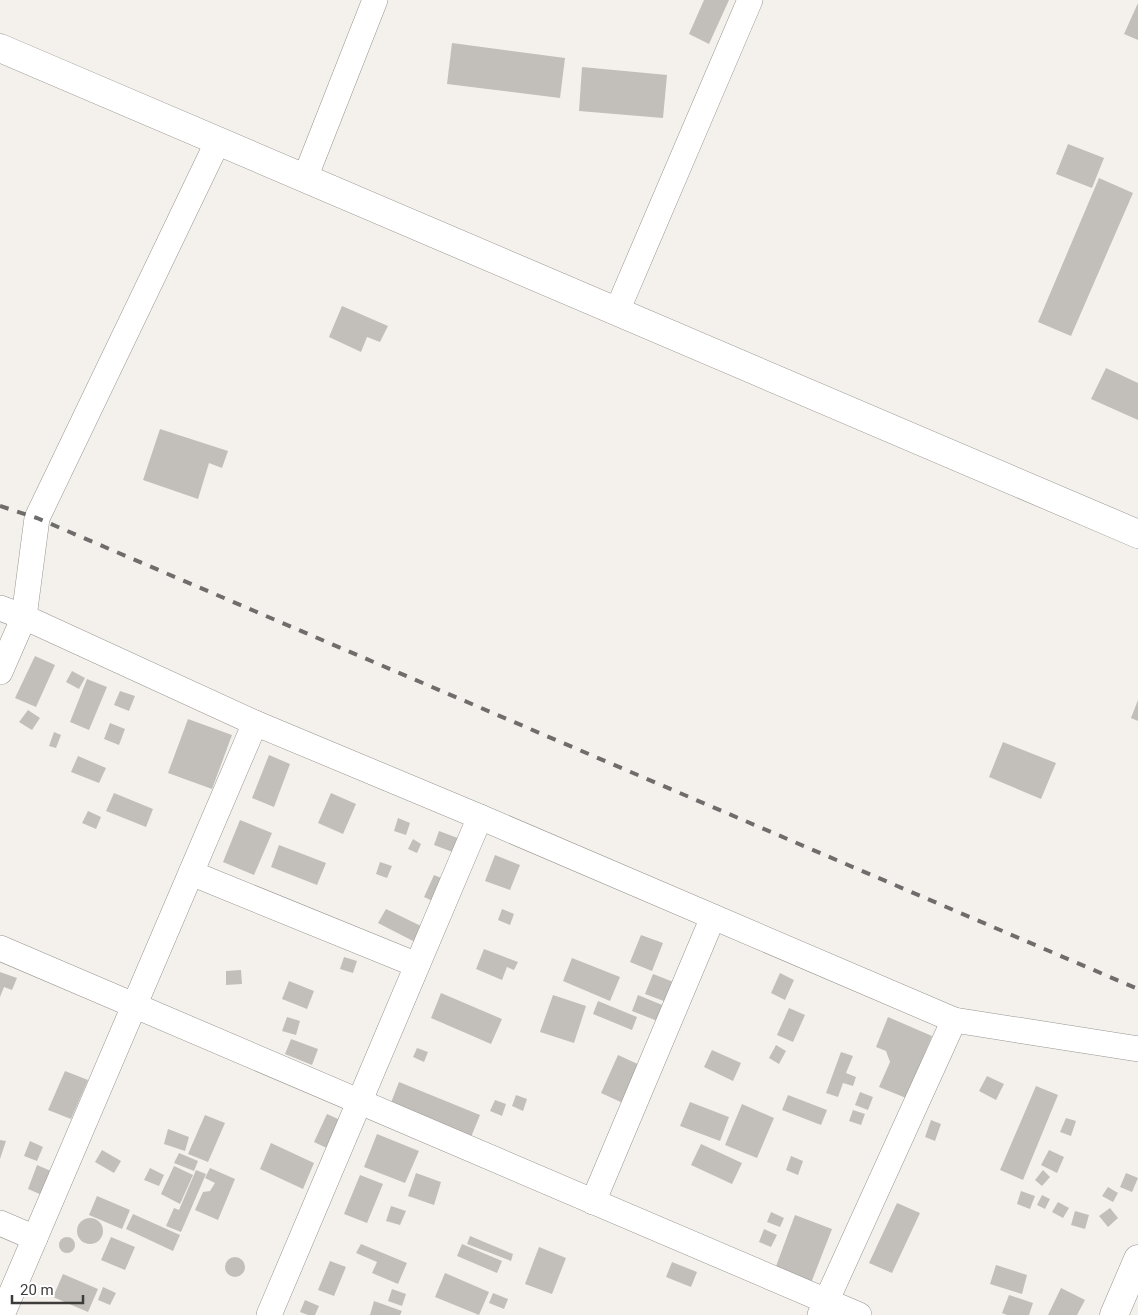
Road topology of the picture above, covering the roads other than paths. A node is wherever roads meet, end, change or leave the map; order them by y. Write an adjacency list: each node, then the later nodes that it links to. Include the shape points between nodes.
1 (374, 0): 5 (street)
2 (750, 0): 6 (street)
3 (0, 48): 4 (main road)
4 (218, 141): 5 (main road); 9 (street, via 37,518)
5 (305, 178): 6 (main road)
6 (617, 311): 7 (main road)
7 (1138, 534)
8 (0, 608): 9 (street)
9 (24, 618): 10 (street); 11 (street)
10 (0, 672)
11 (255, 723): 12 (street); 13 (street)
12 (480, 817): 14 (street); 16 (street)
13 (191, 873): 16 (street); 17 (street)
14 (713, 917): 18 (street); 21 (street)
15 (0, 948): 17 (street)
16 (417, 965): 20 (street)
17 (134, 1006): 20 (street); 23 (street)
18 (954, 1020): 19 (street); 25 (street)
19 (1138, 1049)
20 (360, 1101): 21 (street); 27 (street)
21 (593, 1202): 25 (street)
22 (0, 1223): 23 (street)
23 (35, 1238): 26 (street)
24 (1138, 1259): 29 (main road)
25 (823, 1308): 28 (street)
26 (2, 1315)
27 (269, 1315)
28 (859, 1315)
29 (1114, 1315)

